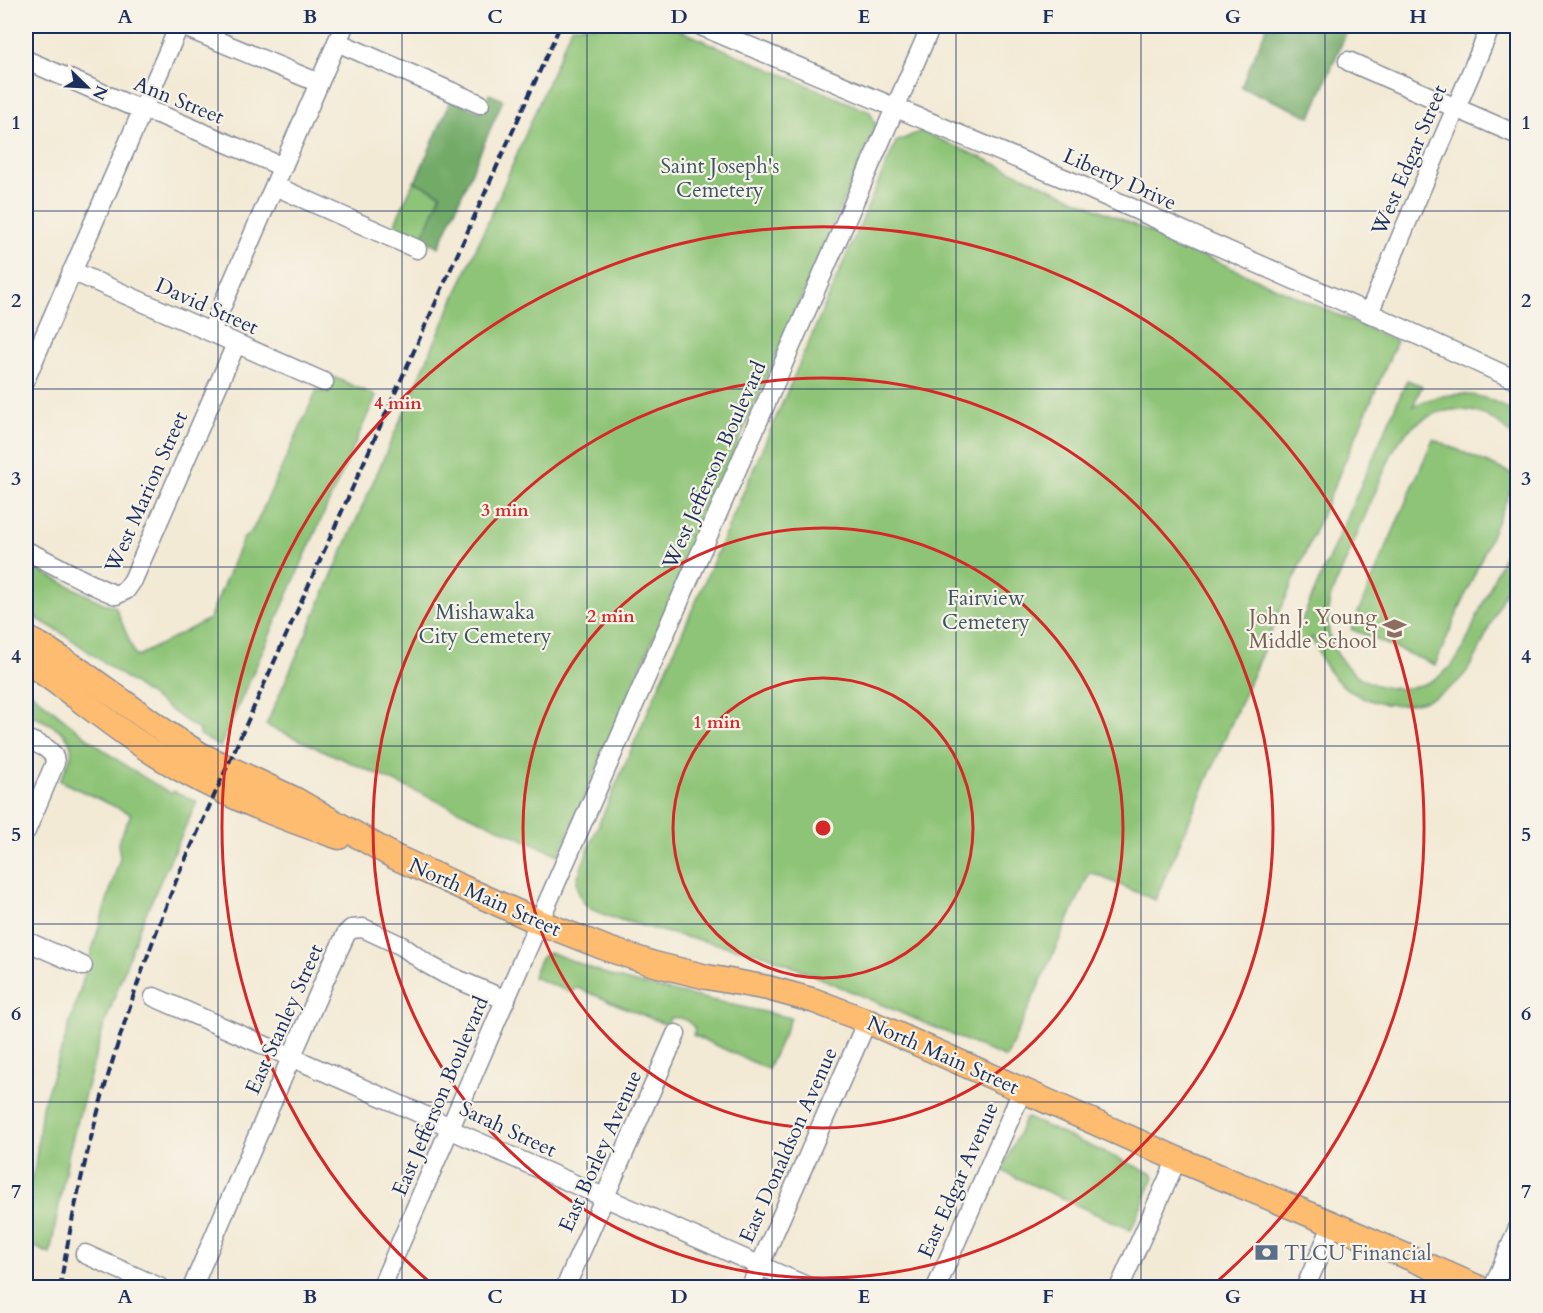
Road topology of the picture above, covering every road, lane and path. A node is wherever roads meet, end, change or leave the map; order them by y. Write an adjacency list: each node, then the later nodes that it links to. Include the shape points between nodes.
1 (180, 26): 8 (street); 12 (street)
2 (701, 26): 10 (street, Liberty Drive)
3 (931, 26): 10 (street, West Jefferson Boulevard)
4 (1491, 26): 11 (street, West Edgar Street)
5 (341, 34): 8 (street); 9 (street)
6 (26, 60): 12 (street, Ann Street)
7 (1348, 61): 11 (street)
8 (319, 83): 14 (street)
9 (480, 104)
10 (895, 108): 18 (street, Liberty Drive); 31 (street, West Jefferson Boulevard)
11 (1456, 108): 13 (street); 18 (street, West Edgar Street)
12 (143, 110): 14 (street, Ann Street); 17 (street)
13 (1518, 135)
14 (283, 168): 15 (street)
15 (274, 186): 16 (street); 19 (street)
16 (417, 249)
17 (72, 271): 19 (street, David Street); 21 (street)
18 (1369, 313): 23 (street, Liberty Drive)
19 (211, 331): 20 (street, David Street)
20 (236, 344): 24 (street, David Street); 25 (street, West Marion Street, via 126,590 116,595 104,591)
21 (31, 352): 22 (street)
22 (26, 378)
23 (1518, 381)
24 (324, 382)
25 (26, 551)
26 (26, 638): 30 (main road, North Main Street, via 201,755 294,799)
27 (26, 661): 30 (main road, North Main Street, via 112,725 196,780 294,822)
28 (26, 739): 29 (street, via 47,749 55,758)
29 (26, 831)
30 (395, 857): 31 (main road, North Main Street)
31 (539, 922): 35 (street, East Jefferson Boulevard); 36 (main road, North Main Street, via 654,964 815,1000)
32 (26, 941): 33 (street)
33 (83, 966)
34 (154, 997): 38 (street, Sarah Street)
35 (506, 1000): 38 (street, East Stanley Street, via 445,974 402,945 363,928 351,929); 40 (street, East Jefferson Boulevard)
36 (867, 1021): 39 (main road, North Main Street); 46 (street, East Donaldson Avenue)
37 (676, 1034): 42 (street, East Borley Avenue)
38 (291, 1057): 40 (street, Sarah Street); 48 (street, East Stanley Street)
39 (1022, 1091): 41 (main road, North Main Street); 53 (street, East Edgar Avenue)
40 (451, 1128): 42 (street, Sarah Street); 49 (street, East Jefferson Boulevard)
41 (1177, 1159): 43 (main road, North Main Street); 54 (street)
42 (604, 1197): 46 (street, Sarah Street); 50 (street, East Borley Avenue)
43 (1333, 1224): 55 (street); 56 (main road, North Main Street)
44 (1518, 1228): 57 (street)
45 (85, 1254): 47 (street)
46 (760, 1265): 51 (street, East Donaldson Avenue); 52 (street, Sarah Street)
47 (161, 1287)
48 (192, 1287)
49 (381, 1287)
50 (565, 1287)
51 (750, 1287)
52 (810, 1287)
53 (936, 1287)
54 (1119, 1287)
55 (1305, 1287)
56 (1479, 1287)
57 (1493, 1287)

